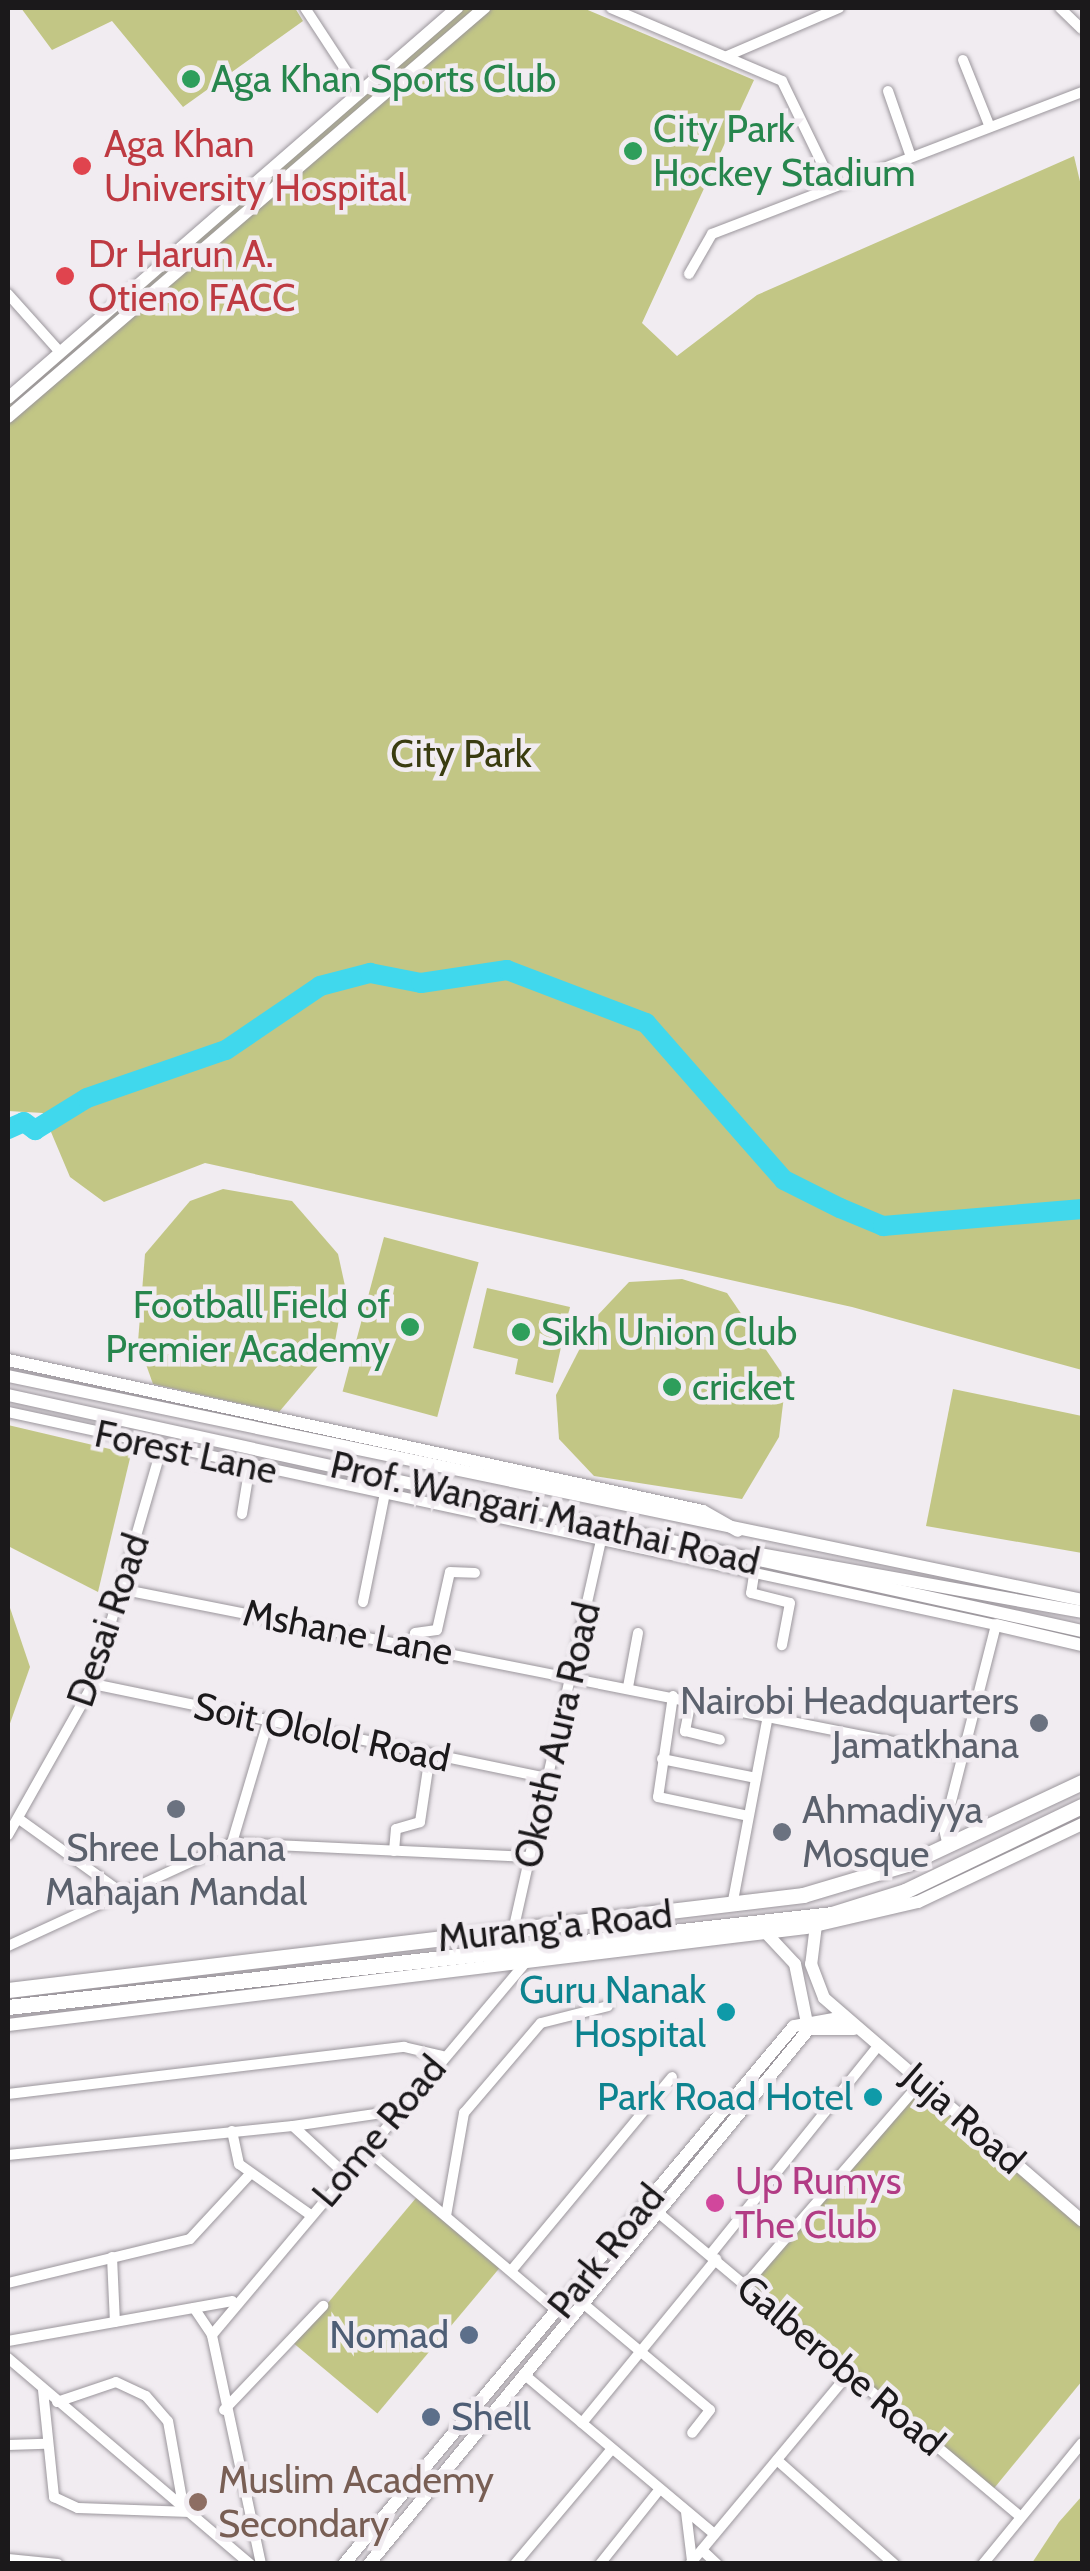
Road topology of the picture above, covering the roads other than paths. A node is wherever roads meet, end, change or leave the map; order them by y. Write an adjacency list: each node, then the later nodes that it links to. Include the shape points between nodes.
1 (305, 8): 11 (street)
2 (457, 8): 11 (main road)
3 (484, 8): 19 (main road)
4 (839, 8): 8 (street)
5 (1060, 8): 7 (street)
6 (617, 9): 8 (street)
7 (1082, 29)
8 (728, 56): 15 (street, via 793,92)
9 (963, 60): 13 (street)
10 (888, 91): 14 (street)
11 (360, 92): 18 (main road)
12 (1082, 92): 13 (street)
13 (990, 126): 14 (street)
14 (911, 158): 15 (street)
15 (832, 184): 16 (street, via 712,234)
16 (689, 274)
17 (8, 294): 18 (street)
18 (59, 351): 19 (main road); 20 (main road)
19 (69, 364): 21 (main road)
20 (8, 398)
21 (8, 417)
22 (8, 1360): 30 (main road, via 703,1511)
23 (8, 1376): 30 (main road, Prof. Wangari Maathai Road)
24 (8, 1396): 33 (main road, Prof. Wangari Maathai Road)
25 (8, 1412): 26 (street, Forest Lane)
26 (161, 1450): 27 (street, Forest Lane); 39 (street, Desai Road)
27 (250, 1466): 28 (street, Forest Lane); 29 (street)
28 (385, 1493): 31 (street, Forest Lane); 41 (street)
29 (242, 1514)
30 (741, 1534): 32 (main road, Prof. Wangari Maathai Road)
31 (601, 1540): 34 (street, Forest Lane); 50 (street, Okoth Aura Road)
32 (772, 1540): 35 (main road); 40 (main road, Prof. Wangari Maathai Road)
33 (682, 1543): 35 (main road); 45 (main road, Prof. Wangari Maathai Road)
34 (716, 1565): 37 (street, Prof. Wangari Maathai Road)
35 (860, 1568): 43 (main road)
36 (475, 1573): 47 (street, via 450,1572 438,1630 416,1633)
37 (754, 1575): 38 (street, Prof. Wangari Maathai Road); 42 (street, via 751,1593)
38 (795, 1584): 42 (street); 44 (street, Prof. Wangari Maathai Road)
39 (124, 1590): 47 (street, Mshane Lane); 51 (street, Desai Road)
40 (1082, 1600)
41 (363, 1602)
42 (790, 1603): 48 (street)
43 (1082, 1612)
44 (996, 1624): 49 (main road); 59 (street)
45 (1082, 1631)
46 (638, 1634): 52 (street)
47 (412, 1643): 50 (street, Mshane Lane)
48 (782, 1644)
49 (1082, 1645)
50 (572, 1674): 52 (street, Mshane Lane); 62 (street, Okoth Aura Road)
51 (93, 1684): 56 (street, Soit Ololol Road); 66 (street, Desai Road)
52 (628, 1687): 53 (street, Mshane Lane)
53 (673, 1696): 54 (street, Mshane Lane); 60 (street)
54 (691, 1700): 55 (street, Mshane Lane); 57 (street, via 685,1731)
55 (768, 1716): 59 (street, Mshane Lane); 61 (street)
56 (268, 1722): 58 (street, Soit Ololol Road); 69 (street)
57 (720, 1740)
58 (430, 1755): 62 (street, Soit Ololol Road); 71 (street, via 420,1822 396,1828)
59 (964, 1756): 70 (street, via 944,1828)
60 (662, 1759): 61 (street); 65 (street, via 658,1797)
61 (756, 1778): 65 (street)
62 (551, 1779): 72 (street, Okoth Aura Road)
63 (1082, 1782): 70 (highway, Murang'a Road)
64 (1082, 1806): 75 (highway, Murang'a Road)
65 (748, 1816): 74 (street)
66 (20, 1819): 68 (street, Desai Road); 73 (street)
67 (1082, 1824): 75 (main road, via 918,1902)
68 (8, 1835)
69 (232, 1843): 71 (street); 73 (street)
70 (948, 1847): 74 (highway, Murang'a Road, via 846,1885)
71 (394, 1851): 72 (street)
72 (530, 1856): 77 (street, Okoth Aura Road)
73 (122, 1893): 79 (street)
74 (732, 1906): 77 (highway, Murang'a Road)
75 (842, 1916): 76 (main road, Murang'a Road); 83 (highway, Murang'a Road)
76 (816, 1925): 78 (main road, Murang'a Road); 84 (main road, Juja Road, via 813,1976)
77 (513, 1931): 81 (highway, Murang'a Road)
78 (767, 1934): 80 (main road, Murang'a Road); 86 (main road, via 795,1964)
79 (8, 1946)
80 (526, 1962): 85 (main road, Murang'a Road); 89 (street, Lome Road)
81 (8, 1990)
82 (608, 2006): 102 (street, via 541,2023 464,2112)
83 (8, 2007)
84 (844, 2018): 86 (main road); 87 (main road, Juja Road)
85 (8, 2025)
86 (808, 2025): 87 (main road); 101 (main road, Park Road); 113 (main road, Park Road)
87 (862, 2032): 88 (main road, Juja Road)
88 (880, 2045): 91 (main road, Juja Road); 105 (street)
89 (442, 2056): 92 (street, via 422,2045); 93 (street, Lome Road)
90 (672, 2076): 106 (street)
91 (922, 2080): 103 (main road, Juja Road); 108 (street)
92 (8, 2094)
93 (396, 2111): 94 (street); 96 (street, Lome Road)
94 (293, 2126): 95 (street); 98 (street)
95 (232, 2130): 97 (street); 99 (street)
96 (366, 2148): 98 (street, Lome Road); 102 (street)
97 (8, 2154)
98 (344, 2173): 100 (street, Lome Road)
99 (250, 2174): 100 (street); 104 (street, via 200,2234)
100 (310, 2214): 109 (street, Lome Road)
101 (661, 2215): 105 (street, Galberobe Road); 110 (main road, Park Road)
102 (446, 2216): 106 (street)
103 (1082, 2221)
104 (112, 2257): 107 (street); 114 (street)
105 (713, 2257): 108 (street, Galberobe Road); 117 (street)
106 (511, 2271): 113 (street)
107 (8, 2284)
108 (746, 2284): 119 (street, Galberobe Road)
109 (232, 2300): 112 (street); 115 (street, Lome Road)
110 (585, 2305): 117 (street); 120 (main road, Park Road)
111 (322, 2306): 123 (street)
112 (194, 2308): 114 (street); 115 (street)
113 (557, 2311): 131 (main road, Park Road)
114 (115, 2322): 116 (street)
115 (212, 2336): 123 (street)
116 (8, 2341)
117 (638, 2352): 124 (street); 125 (street, via 710,2410)
118 (8, 2358): 121 (street)
119 (850, 2373): 130 (street); 136 (street, Galberobe Road)
120 (526, 2376): 124 (street); 132 (main road, Park Road)
121 (43, 2390): 122 (street); 128 (street)
122 (57, 2402): 134 (street); 134 (street, via 116,2382 146,2396 168,2421)
123 (224, 2410): 143 (street)
124 (582, 2423): 129 (street)
125 (692, 2433)
126 (1082, 2443): 136 (street)
127 (8, 2444): 128 (street)
128 (44, 2444): 134 (street, via 48,2486 63,2504)
129 (612, 2450): 133 (street); 146 (street)
130 (777, 2460): 137 (street); 149 (street)
131 (423, 2471): 132 (street); 144 (main road, Park Road)
132 (436, 2483): 145 (main road, Park Road)
133 (659, 2490): 135 (street); 147 (street)
134 (187, 2509): 141 (street)
135 (686, 2512): 137 (street); 140 (street)
136 (1020, 2516): 150 (street)
137 (714, 2534): 138 (street)
138 (702, 2550): 140 (street); 148 (street)
139 (8, 2559): 142 (street)
140 (691, 2562)
141 (247, 2563)
142 (58, 2564)
143 (261, 2564)
144 (344, 2564)
145 (369, 2564)
146 (515, 2564)
147 (600, 2564)
148 (717, 2564)
149 (894, 2564)
150 (983, 2564)

